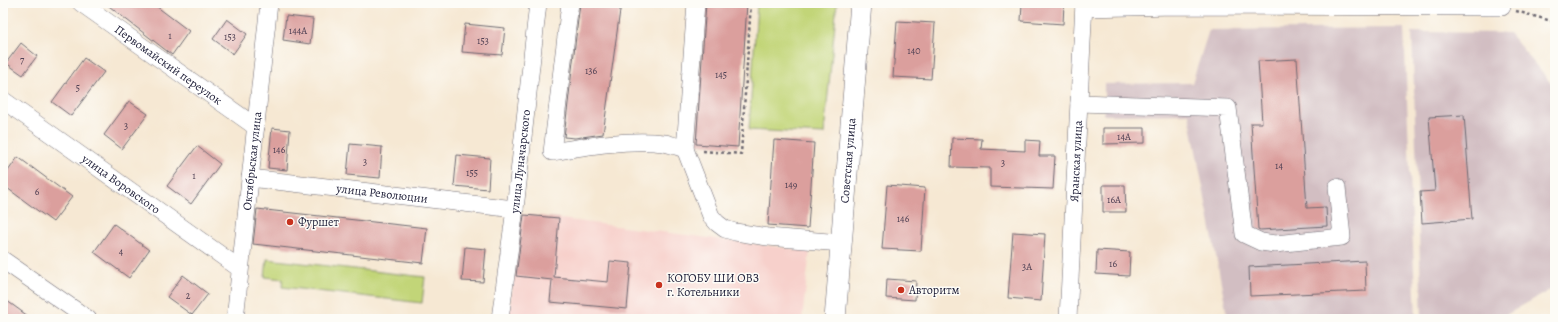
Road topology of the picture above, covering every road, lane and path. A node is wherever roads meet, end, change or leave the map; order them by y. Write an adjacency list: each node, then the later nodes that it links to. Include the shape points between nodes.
1 (81, 3): 14 (street, Первомайский переулок)
2 (269, 3): 14 (street, Октябрьская улица)
3 (538, 3): 18 (street, улица Луначарского)
4 (570, 3): 15 (street, via 552,152 618,143 665,143)
5 (696, 3): 15 (street)
6 (751, 3): 15 (path, via 741,154)
7 (861, 3): 19 (main road, Советская улица)
8 (1084, 5): 9 (street); 13 (street, Яранская улица)
9 (1177, 5): 10 (street)
10 (1502, 5): 11 (path)
11 (1555, 22)
12 (3, 100): 21 (street, улица Воровского)
13 (1079, 103): 17 (street, via 1228,108 1244,234 1261,242 1275,244 1342,237); 26 (street, Яранская улица)
14 (256, 126): 16 (street, Октябрьская улица)
15 (685, 149): 19 (street, via 711,216 726,229 768,237)
16 (250, 178): 18 (street, улица Революции); 21 (street, Октябрьская улица)
17 (1337, 187)
18 (515, 209): 24 (street, улица Луначарского)
19 (841, 243): 25 (main road, Советская улица)
20 (3, 260): 22 (street)
21 (240, 268): 23 (street, Октябрьская улица)
22 (88, 319)
23 (235, 319)
24 (500, 319)
25 (834, 319)
26 (1068, 319)

